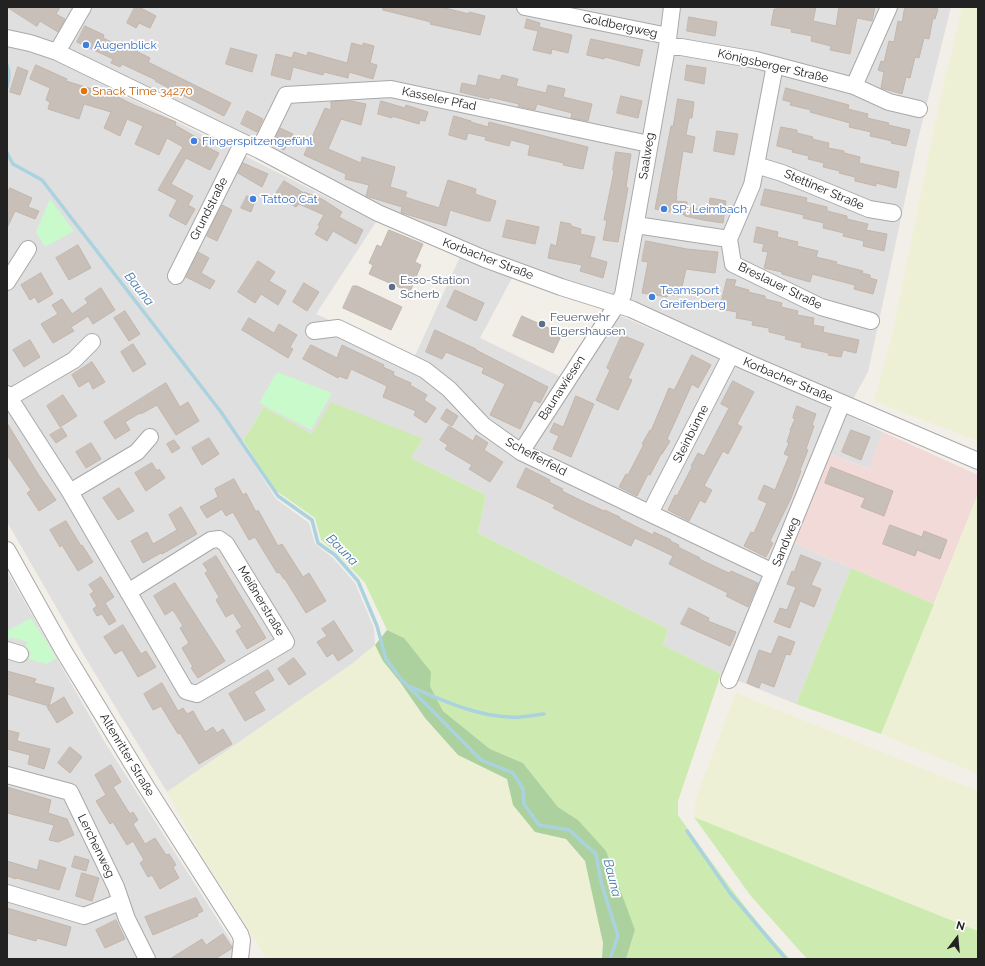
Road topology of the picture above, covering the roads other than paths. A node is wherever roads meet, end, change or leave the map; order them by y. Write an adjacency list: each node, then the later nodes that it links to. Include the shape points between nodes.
1 (83, 7): 7 (street)
2 (525, 7): 6 (street, Goldbergweg)
3 (672, 7): 6 (street, Saalweg)
4 (889, 7): 9 (street)
5 (7, 38): 7 (street, Korbacher Straße)
6 (667, 41): 8 (street, Königsberger Straße, via 681,47); 12 (street, Saalweg)
7 (57, 52): 11 (street, Korbacher Straße)
8 (775, 65): 9 (street, Königsberger Straße); 14 (street)
9 (854, 86): 10 (street, Königsberger Straße, via 889,102)
10 (919, 109)
11 (243, 142): 13 (street, Korbacher Straße); 19 (street, Grundstraße)
12 (649, 144): 13 (street, Kasseler Pfad, via 391,89 286,95); 16 (street, Saalweg)
13 (259, 150): 21 (street, Korbacher Straße, via 378,213 442,241 554,284)
14 (756, 165): 15 (street, Stettiner Straße, via 782,172 869,209); 17 (street, via 752,185)
15 (893, 213)
16 (636, 225): 17 (street); 21 (street, Saalweg, via 624,295)
17 (729, 239): 22 (street, Breslauer Straße, via 733,264 822,306)
18 (28, 249): 20 (street)
19 (176, 276)
20 (7, 282)
21 (617, 304): 25 (street, Korbacher Straße); 29 (street, Baunawiesen)
22 (871, 321)
23 (314, 331): 29 (street, Schefferfeld, via 338,328 425,370 449,389 483,425)
24 (92, 342): 26 (street, via 74,360)
25 (731, 355): 27 (street, Korbacher Straße); 32 (street, Steinbünne)
26 (8, 396): 31 (street, Meißnerstraße)
27 (842, 403): 30 (street, Korbacher Straße); 34 (street, Sandweg)
28 (150, 437): 31 (street, via 136,452)
29 (521, 452): 32 (street, Schefferfeld)
30 (978, 461)
31 (70, 492): 35 (street, Meißnerstraße)
32 (650, 512): 34 (street, Schefferfeld)
33 (7, 550): 41 (street, Altenritter Straße, via 63,650 240,934)
34 (773, 572): 36 (street, Sandweg)
35 (128, 592): 35 (street, Meißnerstraße, via 186,691 197,694 286,642 226,544 219,540 211,540)
36 (729, 680)
37 (7, 775): 39 (street, Lerchenweg, via 70,792 116,888)
38 (7, 893): 39 (street, via 84,916)
39 (120, 902): 40 (street, Lerchenweg)
40 (147, 959)
41 (240, 959)

